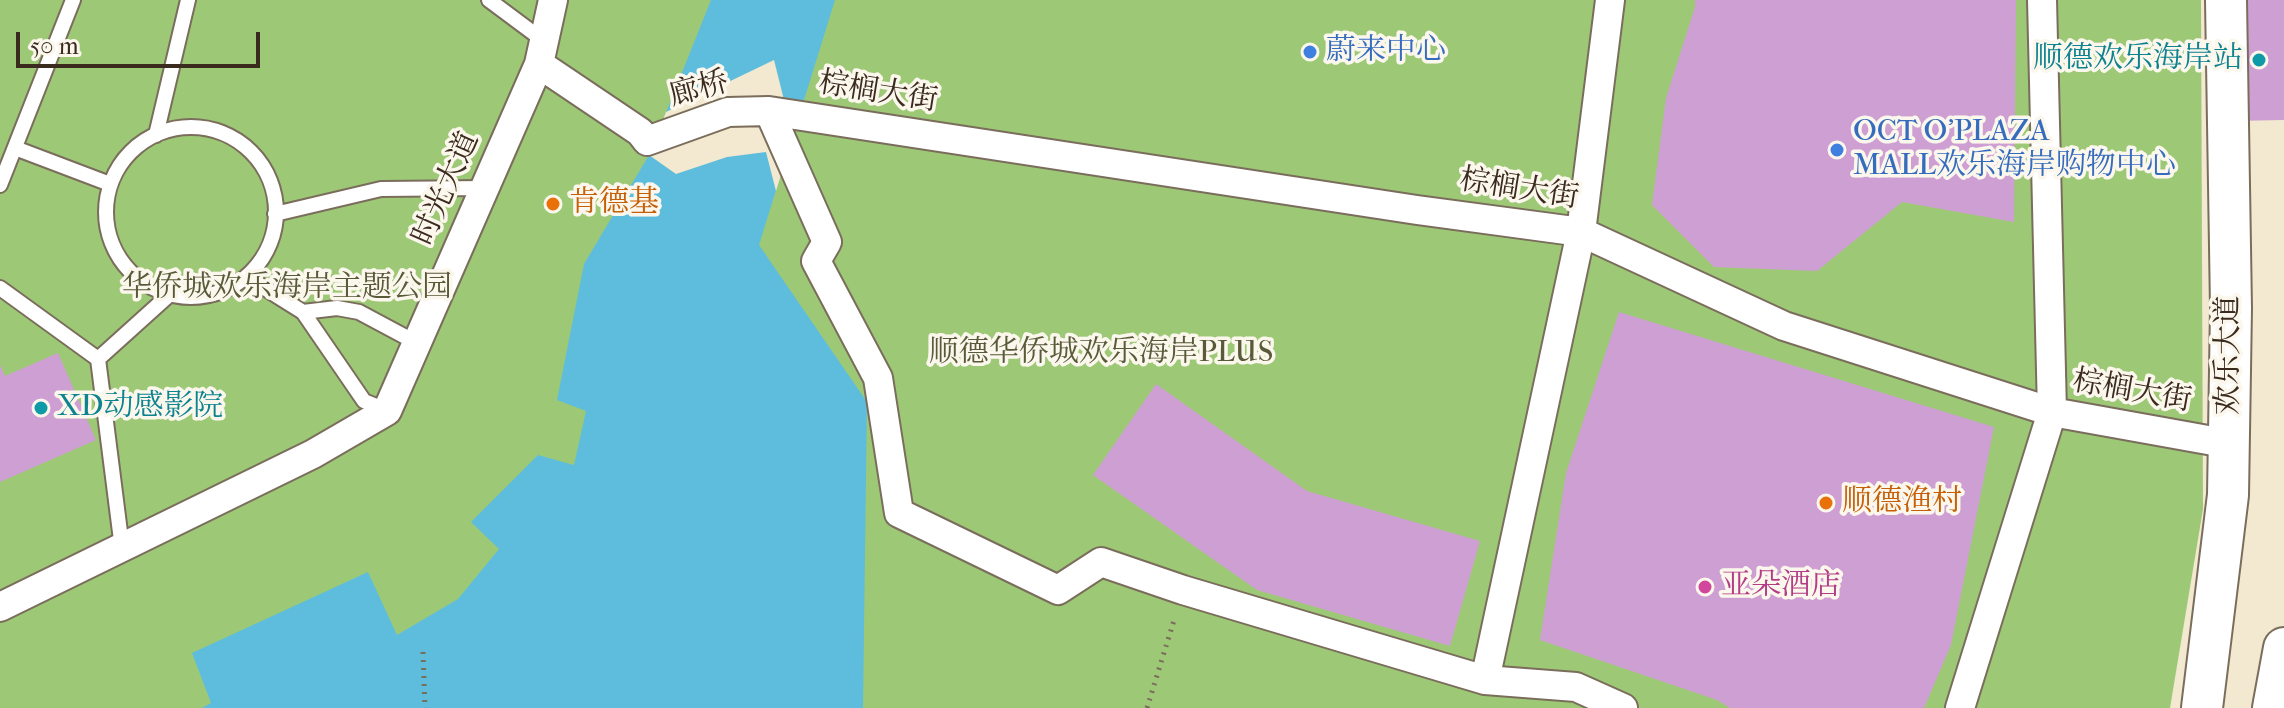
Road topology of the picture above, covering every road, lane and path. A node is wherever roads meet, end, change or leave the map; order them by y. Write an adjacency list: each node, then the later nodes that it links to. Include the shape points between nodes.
1 (73, 0): 11 (lane)
2 (188, 0): 10 (lane)
3 (489, 0): 8 (lane)
4 (553, 0): 8 (street, 时光大道)
5 (1610, 0): 16 (street)
6 (2042, 0): 24 (street)
7 (2226, 0): 25 (street, 欢乐大道)
8 (542, 53): 9 (street, 廊桥, via 647,141 728,112); 14 (street, 时光大道)
9 (769, 111): 16 (street, 棕榈大街); 27 (street, via 827,242 816,261 878,378 899,513 1058,590 1101,562)
10 (156, 135): 12 (lane, via 123,159); 15 (lane, via 197,126 225,133 249,149 266,172)
11 (15, 148): 12 (lane); 13 (lane)
12 (110, 184): 19 (lane, via 105,212 110,239 123,264 143,283)
13 (0, 185)
14 (485, 188): 15 (lane, via 381,189); 21 (street, 时光大道)
15 (275, 214): 17 (lane, via 265,255)
16 (1581, 232): 24 (street, 棕榈大街, via 1784,326); 31 (street)
17 (247, 277): 19 (lane, via 224,292 197,298); 20 (lane)
18 (0, 288): 22 (lane)
19 (169, 295): 22 (lane)
20 (303, 312): 21 (lane, via 359,312); 23 (lane, via 364,401)
21 (417, 343): 23 (street, 时光大道)
22 (98, 359): 26 (lane)
23 (387, 411): 26 (street, via 313,454)
24 (2052, 412): 25 (street, 棕榈大街); 35 (street)
25 (2230, 444): 36 (street, 欢乐大道)
26 (122, 548): 28 (street)
27 (1183, 590): 31 (street); 33 (path)
28 (0, 607)
29 (2284, 648): 37 (street)
30 (423, 652): 32 (path)
31 (1485, 680): 34 (street, via 1576,687)
32 (425, 708)
33 (1147, 708)
34 (1623, 708)
35 (1960, 708)
36 (2202, 708)
37 (2273, 708)

